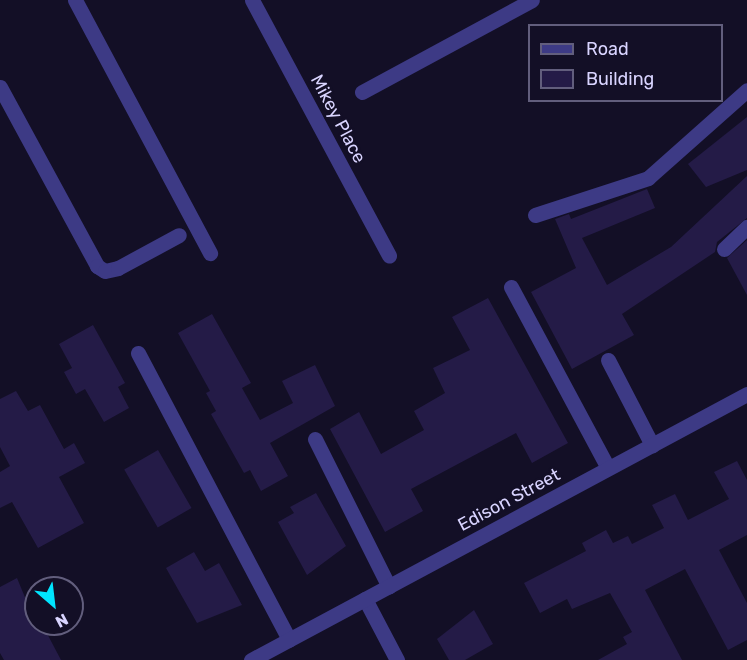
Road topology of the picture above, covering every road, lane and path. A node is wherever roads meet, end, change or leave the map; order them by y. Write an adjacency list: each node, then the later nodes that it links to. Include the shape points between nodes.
1 (75, 0): 11 (street)
2 (252, 0): 12 (street, Mikey Place)
3 (532, 0): 6 (street)
4 (0, 87): 9 (street, via 97,266 105,271 118,268)
5 (747, 90): 7 (street, via 648,178)
6 (362, 92)
7 (536, 215)
8 (747, 227): 10 (street)
9 (180, 236)
10 (724, 249)
11 (210, 253)
12 (390, 256)
13 (511, 287): 19 (street)
14 (138, 353): 22 (street)
15 (608, 360): 18 (street)
16 (747, 394): 18 (street, Edison Street)
17 (315, 440): 20 (street)
18 (652, 445): 19 (street, Edison Street)
19 (608, 468): 20 (street, Edison Street)
20 (389, 586): 21 (street, Edison Street)
21 (365, 599): 22 (street, Edison Street); 24 (street)
22 (289, 640): 23 (street, Edison Street)
23 (251, 660)
24 (397, 660)

